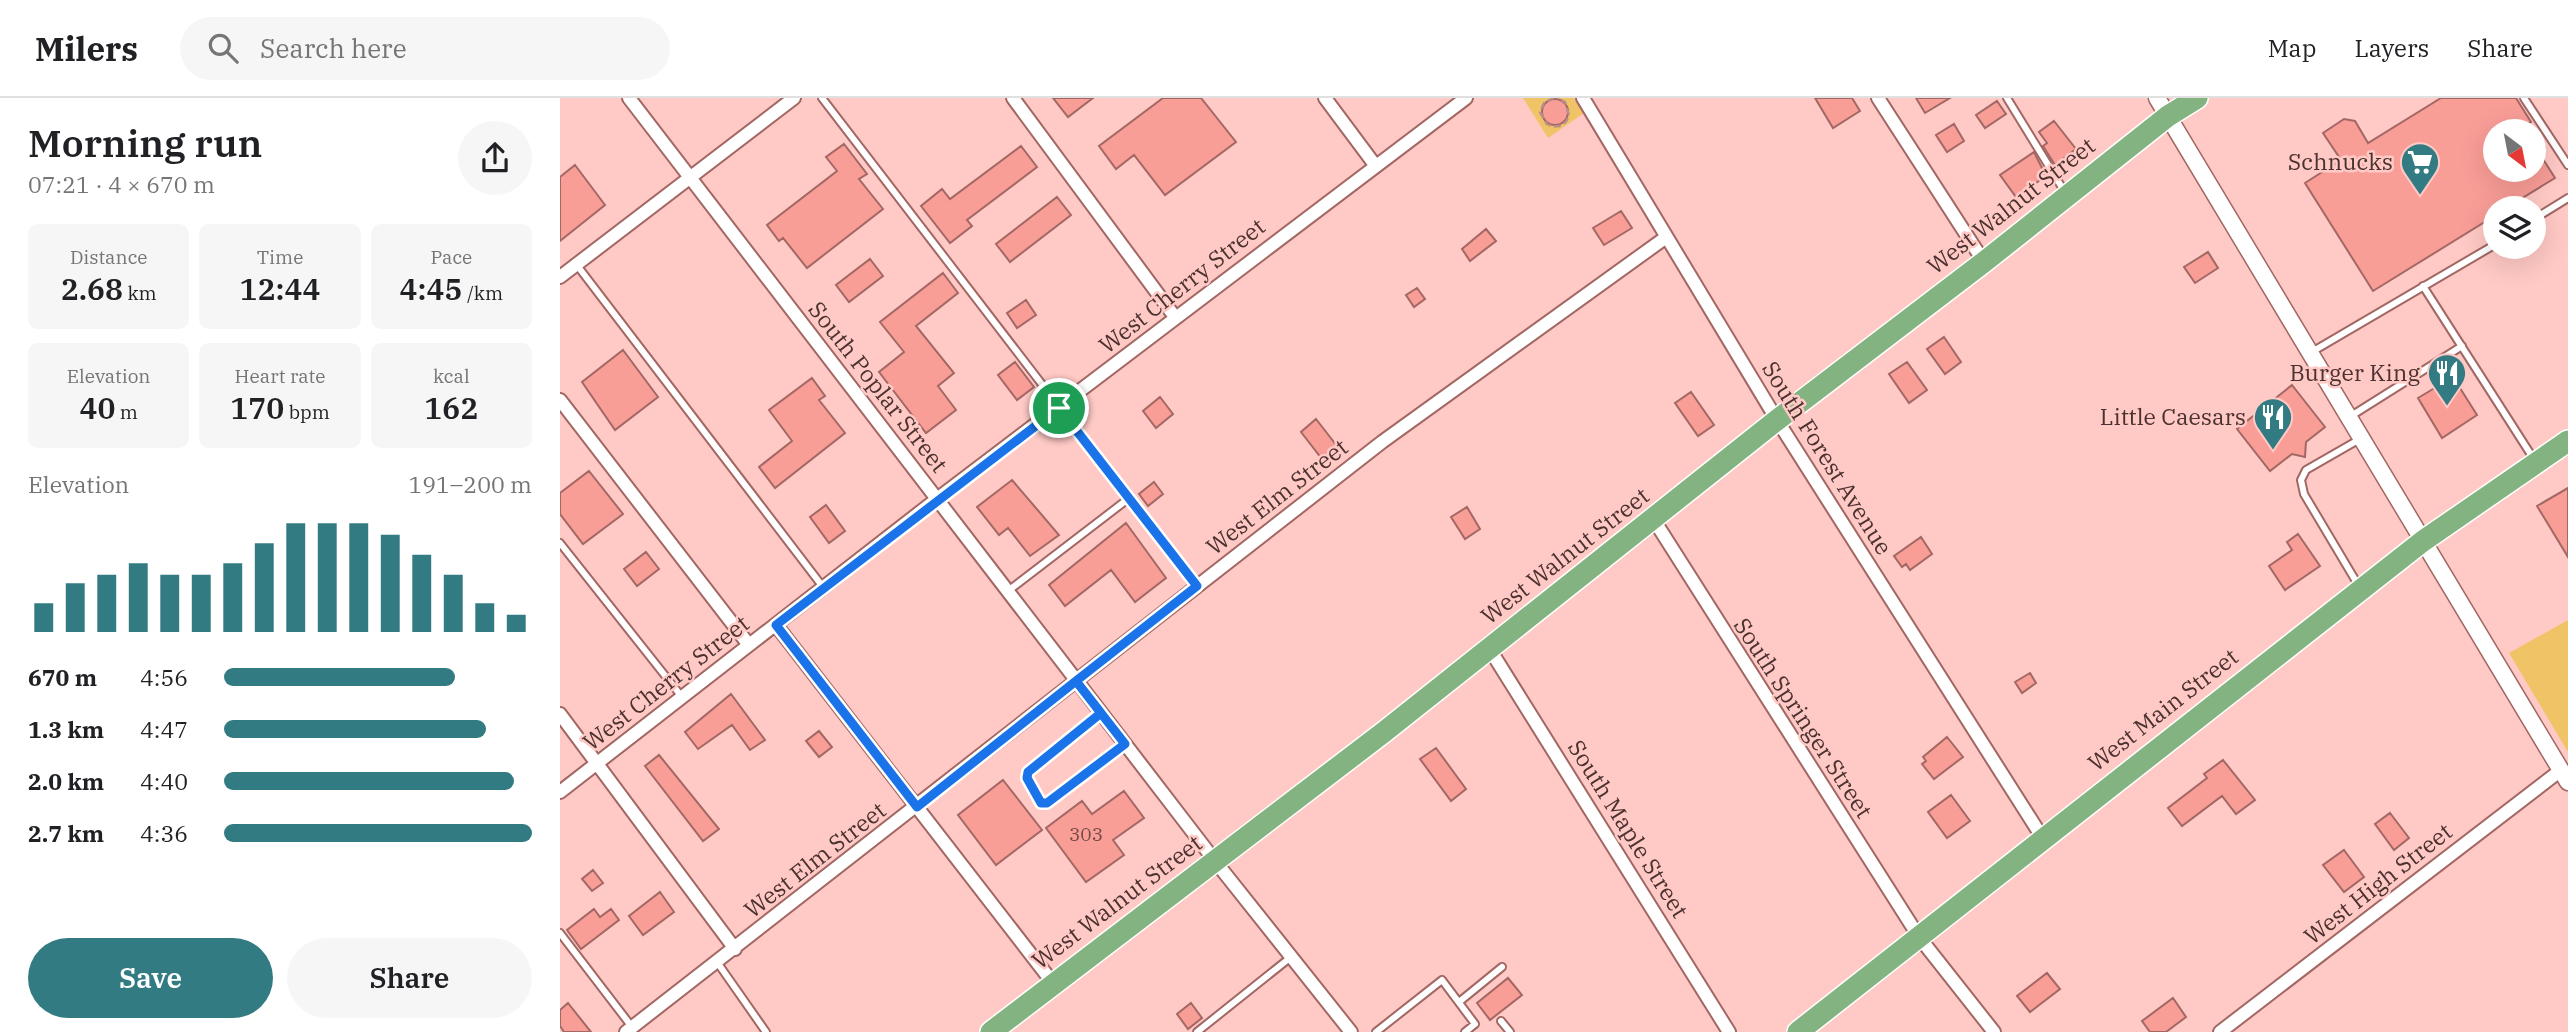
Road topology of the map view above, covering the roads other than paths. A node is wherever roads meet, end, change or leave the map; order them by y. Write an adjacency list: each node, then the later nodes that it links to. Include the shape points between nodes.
1 (629, 98): 15 (street, South Poplar Street)
2 (794, 98): 15 (street)
3 (822, 98): 29 (lane)
4 (1013, 98): 25 (street)
5 (1325, 98): 13 (street)
6 (1466, 98): 13 (street, West Cherry Street)
7 (1583, 98): 19 (street, South Forest Avenue)
8 (1878, 98): 21 (street)
9 (2007, 98): 16 (lane)
10 (2197, 98): 12 (highway)
11 (2524, 98): 14 (lane)
12 (2162, 107): 16 (highway, West Walnut Street); 27 (street)
13 (1375, 165): 25 (street, West Cherry Street)
14 (2568, 165)
15 (691, 178): 22 (street); 35 (street, South Poplar Street)
16 (2067, 196): 21 (highway, West Walnut Street)
17 (2568, 198): 18 (lane)
18 (2546, 212)
19 (1665, 238): 31 (street, South Forest Avenue); 40 (street, West Elm Street, via 1382,442)
20 (2483, 252): 24 (lane)
21 (1984, 262): 31 (highway, West Walnut Street)
22 (576, 264): 23 (street); 41 (lane)
23 (560, 277)
24 (2423, 286): 26 (lane); 27 (lane)
25 (1175, 317): 29 (street, West Cherry Street)
26 (2462, 346): 30 (lane); 34 (lane)
27 (2308, 354): 30 (street)
28 (560, 400): 45 (street)
29 (1059, 408): 35 (street, West Cherry Street); 36 (lane)
30 (2348, 418): 32 (street)
31 (1777, 420): 37 (highway, West Walnut Street); 56 (street, South Forest Avenue)
32 (2360, 439): 38 (street); 42 (lane, via 2306,470 2301,480 2304,494)
33 (2568, 441): 34 (highway, West Main Street)
34 (2537, 463): 38 (highway, West Main Street)
35 (937, 499): 41 (street, West Cherry Street); 43 (street, South Poplar Street)
36 (1128, 499): 40 (lane); 43 (lane)
37 (1654, 520): 46 (highway, West Walnut Street); 59 (street, South Springer Street)
38 (2423, 541): 42 (highway, West Main Street); 53 (street)
39 (560, 543): 48 (lane)
40 (1197, 586): 47 (street, West Elm Street)
41 (823, 587): 44 (street, West Cherry Street)
42 (2361, 589): 56 (highway, West Main Street)
43 (1008, 591): 47 (street, South Poplar Street)
44 (776, 625): 45 (street, West Cherry Street); 55 (street)
45 (749, 645): 48 (street, West Cherry Street)
46 (1489, 648): 57 (highway, West Walnut Street); 75 (street, South Maple Street)
47 (1076, 681): 49 (street, South Poplar Street); 55 (street, West Elm Street)
48 (682, 697): 52 (street, West Cherry Street)
49 (1101, 713): 51 (street, South Poplar Street); 51 (lane, via 1028,772 1041,803)
50 (560, 715): 52 (street)
51 (1125, 744): 57 (street, South Poplar Street)
52 (597, 763): 54 (street, West Cherry Street); 60 (street)
53 (2564, 776): 78 (street, West High Street)
54 (560, 792)
55 (917, 807): 60 (street, West Elm Street); 64 (street)
56 (2042, 837): 59 (highway, West Main Street)
57 (1215, 861): 61 (street, South Poplar Street); 64 (highway, West Walnut Street)
58 (560, 933): 67 (lane)
59 (1919, 937): 76 (highway, West Main Street); 77 (street, South Springer Street)
60 (735, 949): 62 (street, West Elm Street)
61 (1291, 956): 70 (lane); 71 (street, South Poplar Street)
62 (717, 962): 67 (street, West Elm Street); 68 (lane)
63 (1502, 967): 65 (lane)
64 (1054, 984): 69 (highway, West Walnut Street)
65 (1459, 1002): 72 (lane, via 1442,980); 73 (lane, via 1475,1024)
66 (1502, 1021): 74 (lane)
67 (629, 1030)
68 (766, 1032)
69 (991, 1032)
70 (1197, 1032)
71 (1351, 1032)
72 (1376, 1032)
73 (1465, 1032)
74 (1510, 1032)
75 (1730, 1032)
76 (1798, 1032)
77 (1994, 1032)
78 (2220, 1032)

